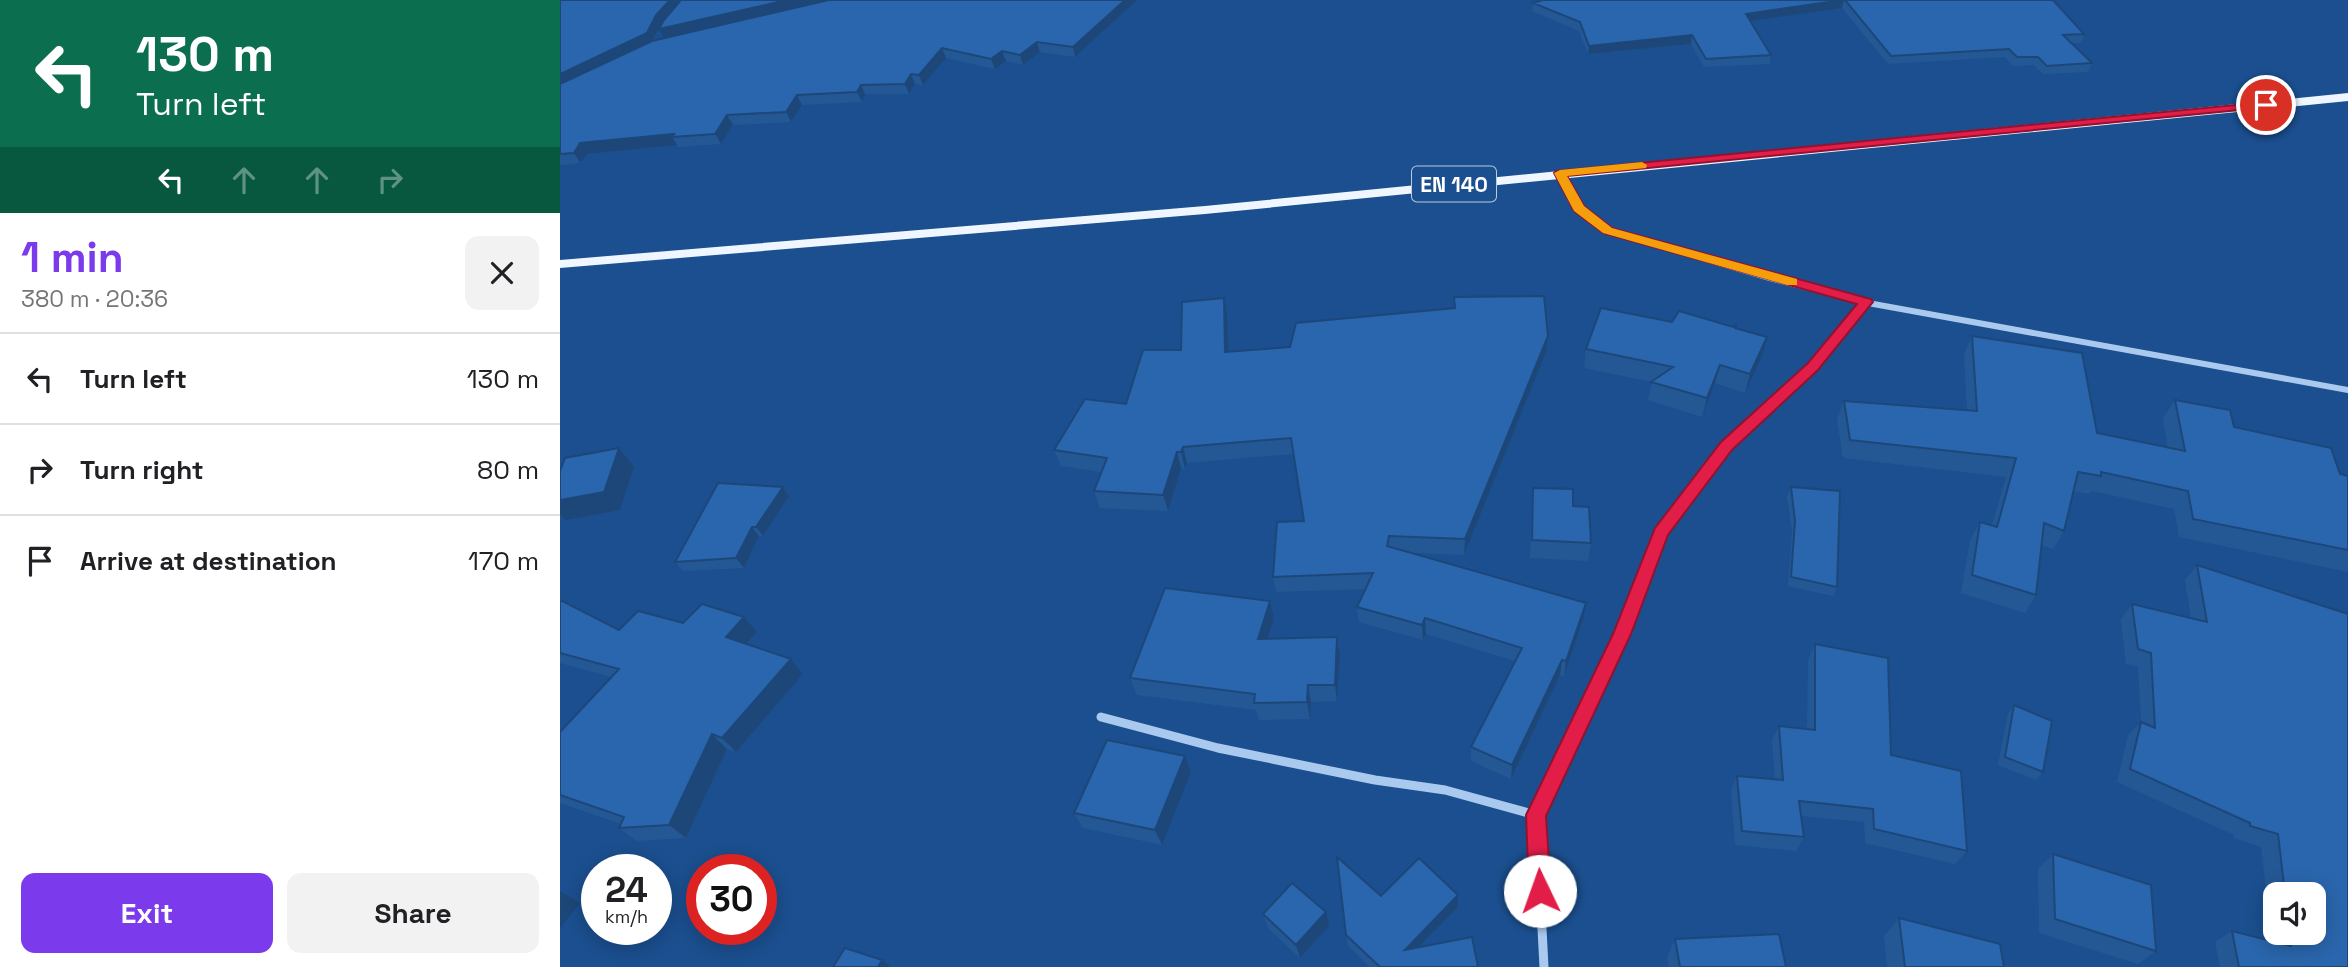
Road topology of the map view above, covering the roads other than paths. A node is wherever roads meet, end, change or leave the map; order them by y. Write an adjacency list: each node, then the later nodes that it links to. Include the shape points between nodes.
1 (2348, 97): 2 (main road, EN 140)
2 (1560, 173): 3 (main road, EN 140, via 1205,210); 4 (street, via 1579,208 1607,230)
3 (560, 264)
4 (1866, 302): 5 (street); 7 (street, via 1813,366 1726,446 1661,532 1622,634)
5 (2348, 390)
6 (1101, 717): 7 (street, via 1231,750 1445,790)
7 (1536, 815): 8 (street)
8 (1544, 967)

